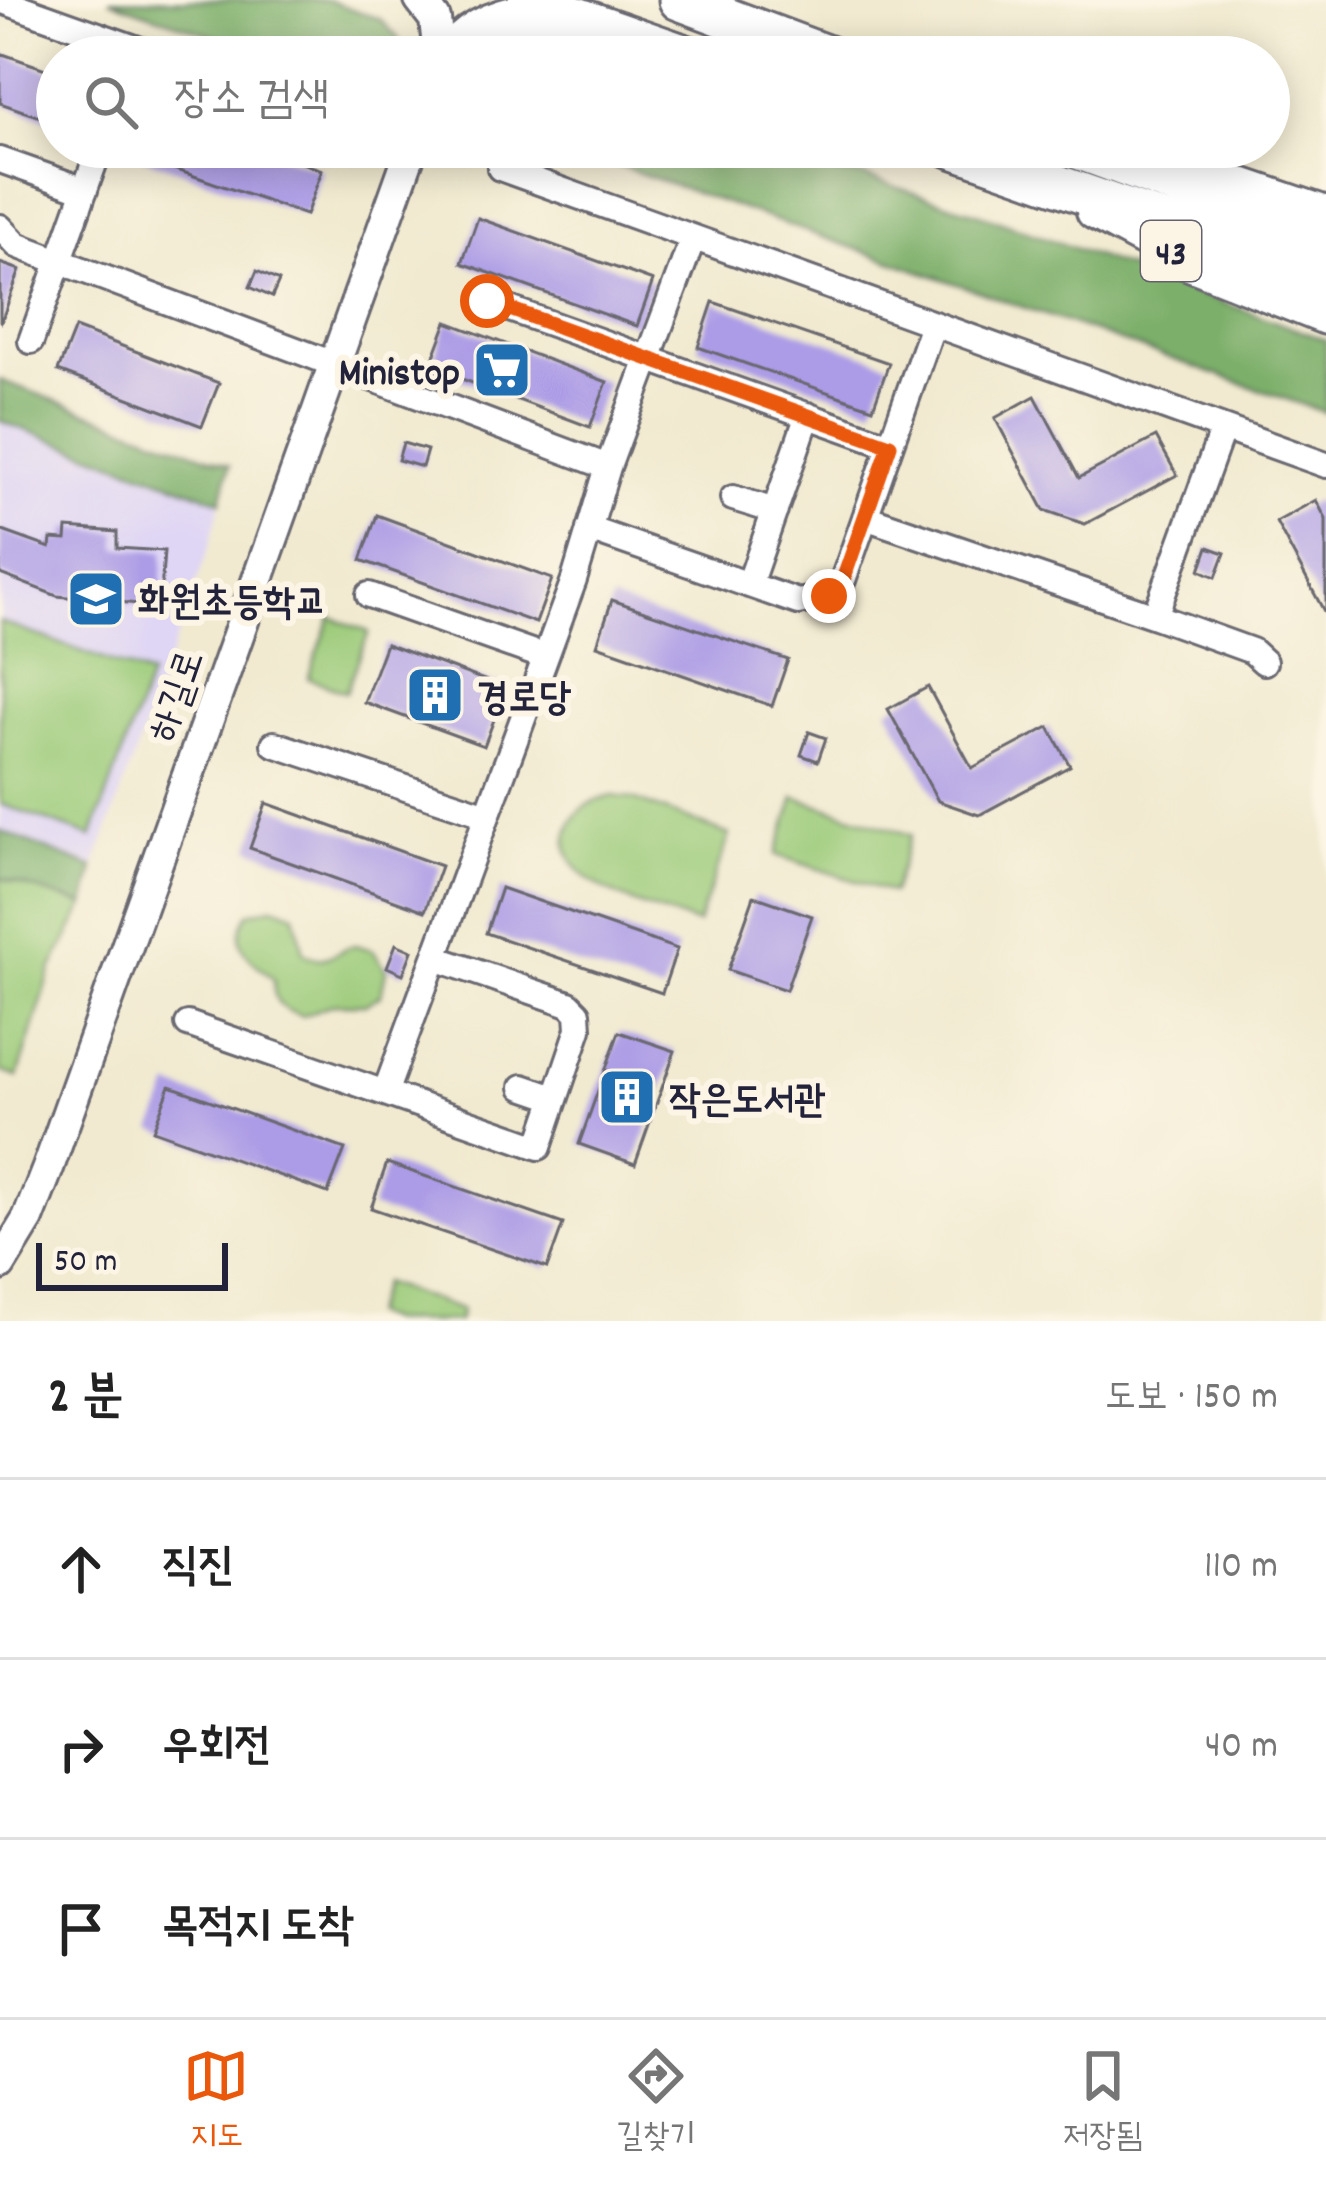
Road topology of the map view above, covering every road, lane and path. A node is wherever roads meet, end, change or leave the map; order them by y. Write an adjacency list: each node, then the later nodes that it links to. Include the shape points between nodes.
1 (0, 0): 5 (street)
2 (420, 0): 6 (street)
3 (679, 0): 9 (highway)
4 (546, 7): 7 (highway); 8 (highway)
5 (93, 36)
6 (437, 36)
7 (471, 36)
8 (630, 36)
9 (775, 36)
10 (0, 160): 18 (street)
11 (93, 168): 18 (street)
12 (404, 168): 30 (street, 하길로)
13 (500, 168): 21 (street)
14 (1011, 168): 17 (highway, 43)
15 (1129, 168): 22 (highway)
16 (1157, 168): 19 (main road, 43)
17 (1023, 172): 24 (highway); 26 (main road, 43, via 1190,262)
18 (86, 190): 23 (street)
19 (1326, 215)
20 (0, 227): 23 (street, via 17,244)
21 (693, 238): 27 (street); 29 (street)
22 (1326, 240)
23 (61, 261): 28 (street); 30 (street)
24 (1326, 279)
25 (487, 301): 29 (street)
26 (1326, 316)
27 (933, 324): 32 (street); 33 (street)
28 (31, 341)
29 (649, 358): 31 (street); 35 (street)
30 (332, 366): 35 (street); 52 (street, 하길로, via 48,1168)
31 (808, 415): 33 (street); 37 (street)
32 (1223, 428): 34 (street); 42 (street)
33 (890, 445): 38 (street)
34 (1326, 466)
35 (608, 467): 39 (street)
36 (733, 497): 37 (street)
37 (775, 511): 40 (street)
38 (865, 517): 40 (street, via 843,580 829,596 797,602); 42 (street)
39 (589, 530): 40 (street); 43 (street)
40 (749, 585)
41 (369, 595): 43 (street)
42 (1155, 616): 44 (street)
43 (545, 657): 46 (street)
44 (1264, 662)
45 (274, 744): 46 (street)
46 (488, 815): 47 (street)
47 (435, 958): 50 (street); 51 (street, via 575,1010 579,1029)
48 (188, 1024): 50 (street)
49 (523, 1087): 51 (street)
50 (385, 1093): 51 (street, via 539,1147)
51 (555, 1098)
52 (0, 1265)

